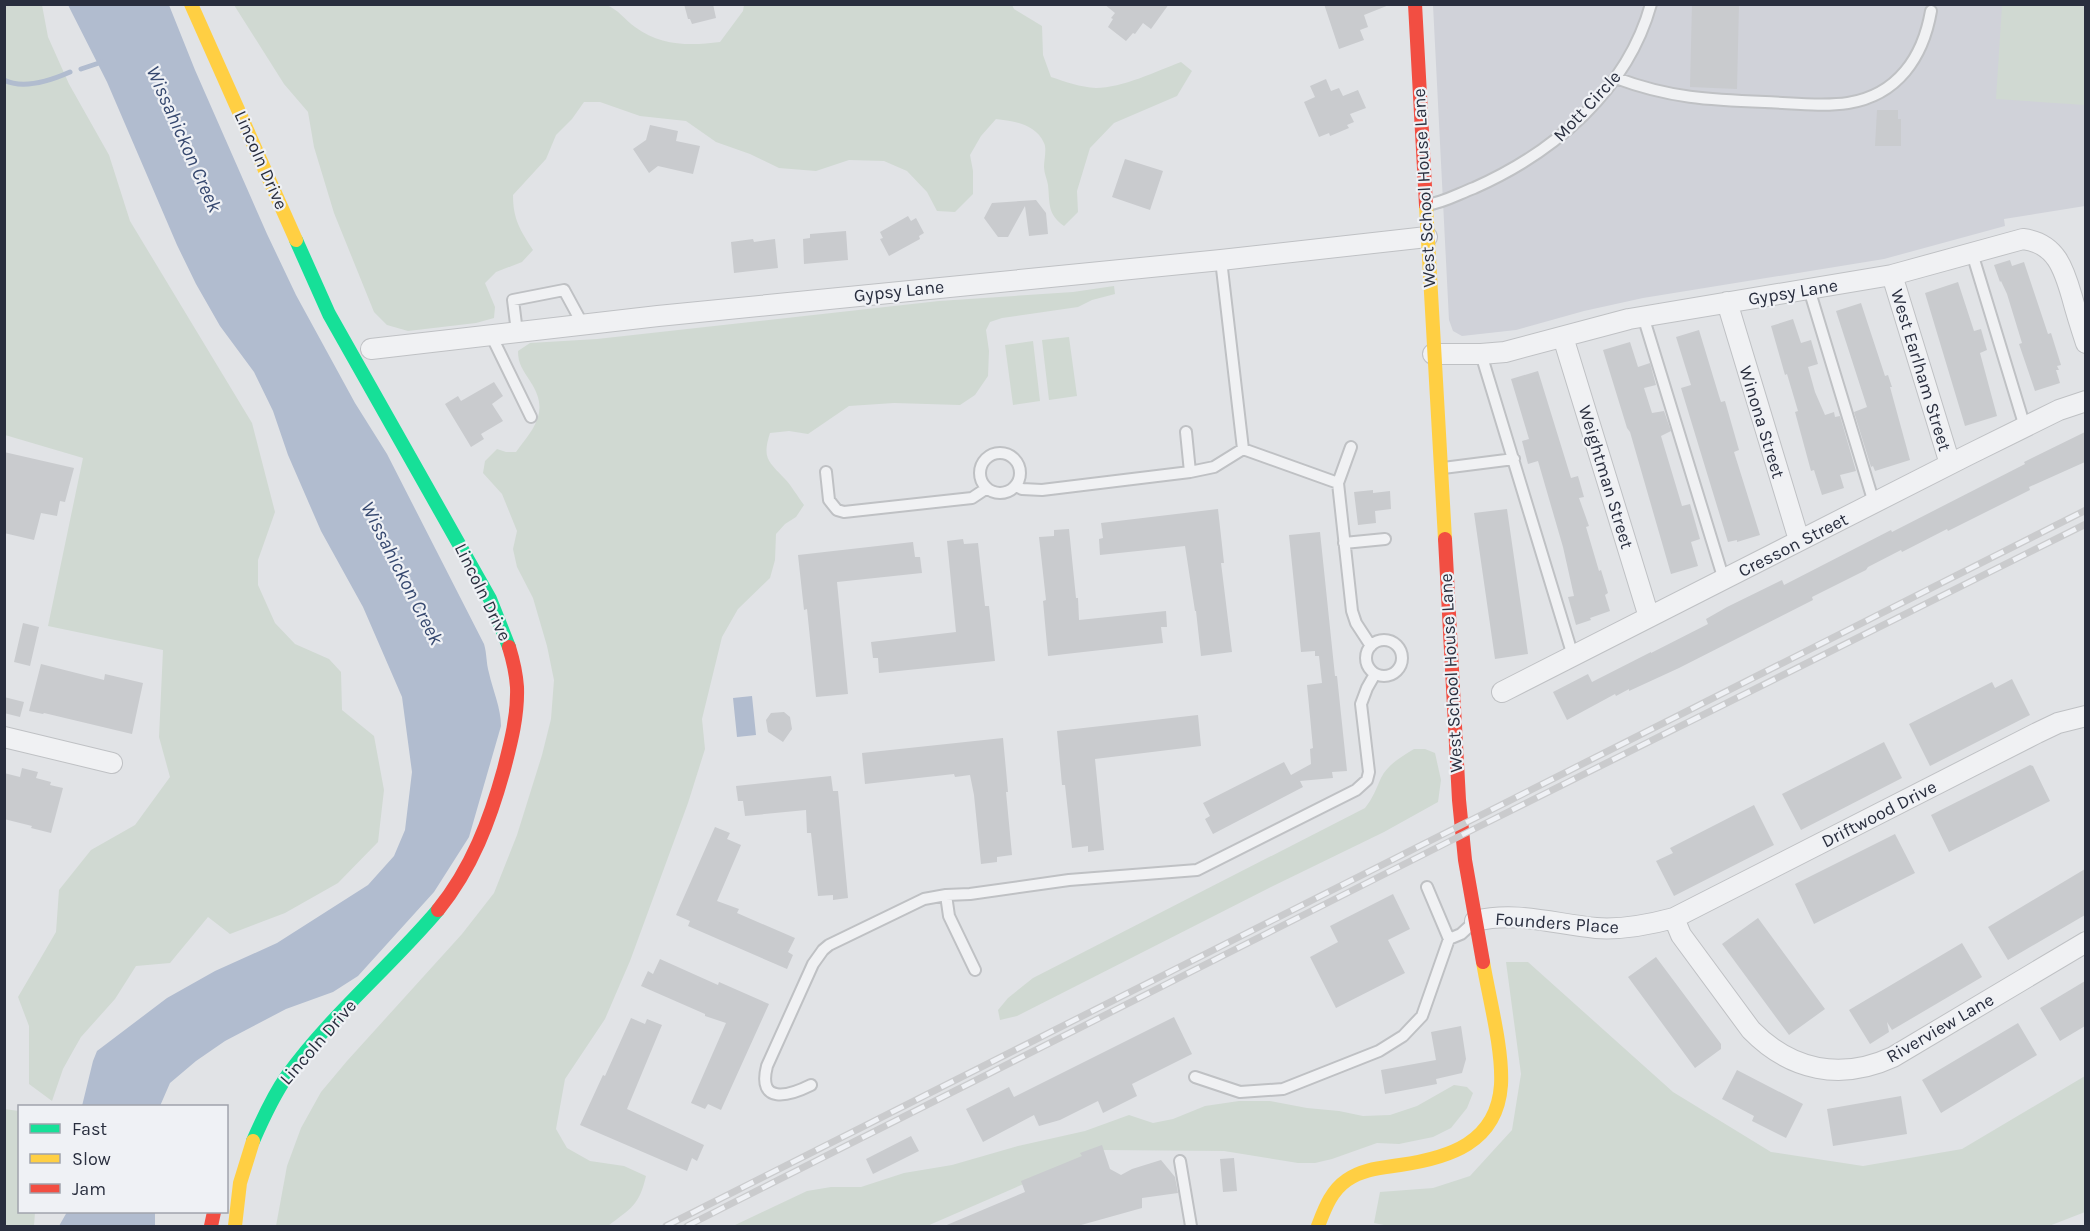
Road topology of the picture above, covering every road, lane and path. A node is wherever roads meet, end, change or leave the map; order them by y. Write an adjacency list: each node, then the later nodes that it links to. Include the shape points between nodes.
1 (191, 4): 58 (main road, Lincoln Drive, via 329,314 490,599 513,656 518,690 515,727 507,757 478,846 460,880 424,926 298,1059)
2 (1415, 4): 6 (main road, West School House Lane)
3 (1650, 4): 5 (lane, Mott Circle, via 1638,44)
4 (1931, 11): 5 (lane, via 1923,44 1909,68 1875,94 1850,103 1704,100 1671,95)
5 (1616, 78): 6 (lane, Mott Circle, via 1570,128 1535,156 1486,182)
6 (1425, 205): 7 (main road, West School House Lane)
7 (1427, 237): 9 (street, Gypsy Lane); 20 (main road, West School House Lane)
8 (1972, 253): 10 (street, Gypsy Lane); 18 (street, Gypsy Lane, via 2023,239 2048,248 2062,264); 24 (lane)
9 (1221, 260): 14 (street, Gypsy Lane); 27 (lane)
10 (1892, 275): 11 (street, Gypsy Lane); 29 (street, West Earlham Street)
11 (1809, 289): 12 (street, Gypsy Lane); 36 (lane)
12 (1727, 303): 13 (street, Gypsy Lane); 38 (street, Winona Street)
13 (1643, 316): 17 (street, Gypsy Lane); 40 (lane)
14 (583, 325): 15 (street, Gypsy Lane); 15 (lane, via 564,290 513,300)
15 (517, 332): 16 (street, Gypsy Lane)
16 (491, 335): 19 (street, Gypsy Lane); 23 (lane)
17 (1563, 337): 21 (street, Gypsy Lane); 41 (street, Weightman Street)
18 (2085, 343)
19 (371, 349)
20 (1433, 354): 21 (street, Gypsy Lane); 30 (main road, West School House Lane)
21 (1481, 354): 28 (lane)
22 (2085, 401): 24 (street, Cresson Street)
23 (531, 417)
24 (2025, 427): 29 (street, Cresson Street)
25 (1185, 432): 32 (lane)
26 (1351, 447): 33 (lane)
27 (1243, 449): 32 (lane, via 1214,467); 33 (lane)
28 (1514, 459): 30 (lane); 43 (lane)
29 (1950, 464): 36 (street, Cresson Street)
30 (1440, 468): 52 (main road, West School House Lane, via 1459,800)
31 (826, 472): 35 (lane, via 829,500 844,512 972,498)
32 (1190, 472): 34 (lane, via 1042,490)
33 (1338, 483): 39 (lane)
34 (1016, 486): 35 (lane, via 999,494); 35 (lane, via 1020,474 1016,461 999,453 987,459 981,470)
35 (987, 488)
36 (1874, 504): 38 (street, Cresson Street)
37 (1385, 539): 39 (lane)
38 (1800, 540): 40 (street, Cresson Street)
39 (1344, 543): 42 (lane, via 1352,611)
40 (1724, 580): 41 (street, Cresson Street)
41 (1649, 617): 43 (street, Cresson Street)
42 (1371, 646): 44 (lane, via 1366,660); 44 (lane, via 1380,640 1391,641 1400,647 1403,657 1394,674)
43 (1573, 656): 45 (street, Cresson Street)
44 (1375, 675): 50 (lane, via 1361,704 1369,772 1367,780 1356,790 1197,870)
45 (1502, 692)
46 (2085, 716): 51 (street, Driftwood Drive, via 2058,723)
47 (4, 736): 48 (street)
48 (112, 763)
49 (1427, 887): 53 (lane)
50 (946, 895): 55 (lane, via 949,916); 57 (lane, via 924,899 829,945 817,957 764,1077 772,1092 782,1095)
51 (1674, 918): 52 (street, Founders Place, via 1617,929 1528,917); 54 (street, Riverview Lane, via 1680,935 1761,1041 1803,1065 1835,1071 1867,1067 1905,1051)
52 (1475, 921): 53 (lane); 63 (main road, West School House Lane, via 1502,1076 1502,1091 1492,1116 1477,1137 1458,1150 1354,1176 1330,1197)
53 (1449, 939): 56 (lane, via 1422,1016 1403,1036 1379,1051 1276,1090 1240,1092)
54 (2085, 942)
55 (975, 970)
56 (1195, 1077)
57 (812, 1085)
58 (272, 1097): 59 (main road); 61 (main road, Lincoln Drive, via 247,1157)
59 (238, 1143)
60 (1180, 1161): 62 (lane)
61 (236, 1227)
62 (1191, 1227)
63 (1318, 1227)

